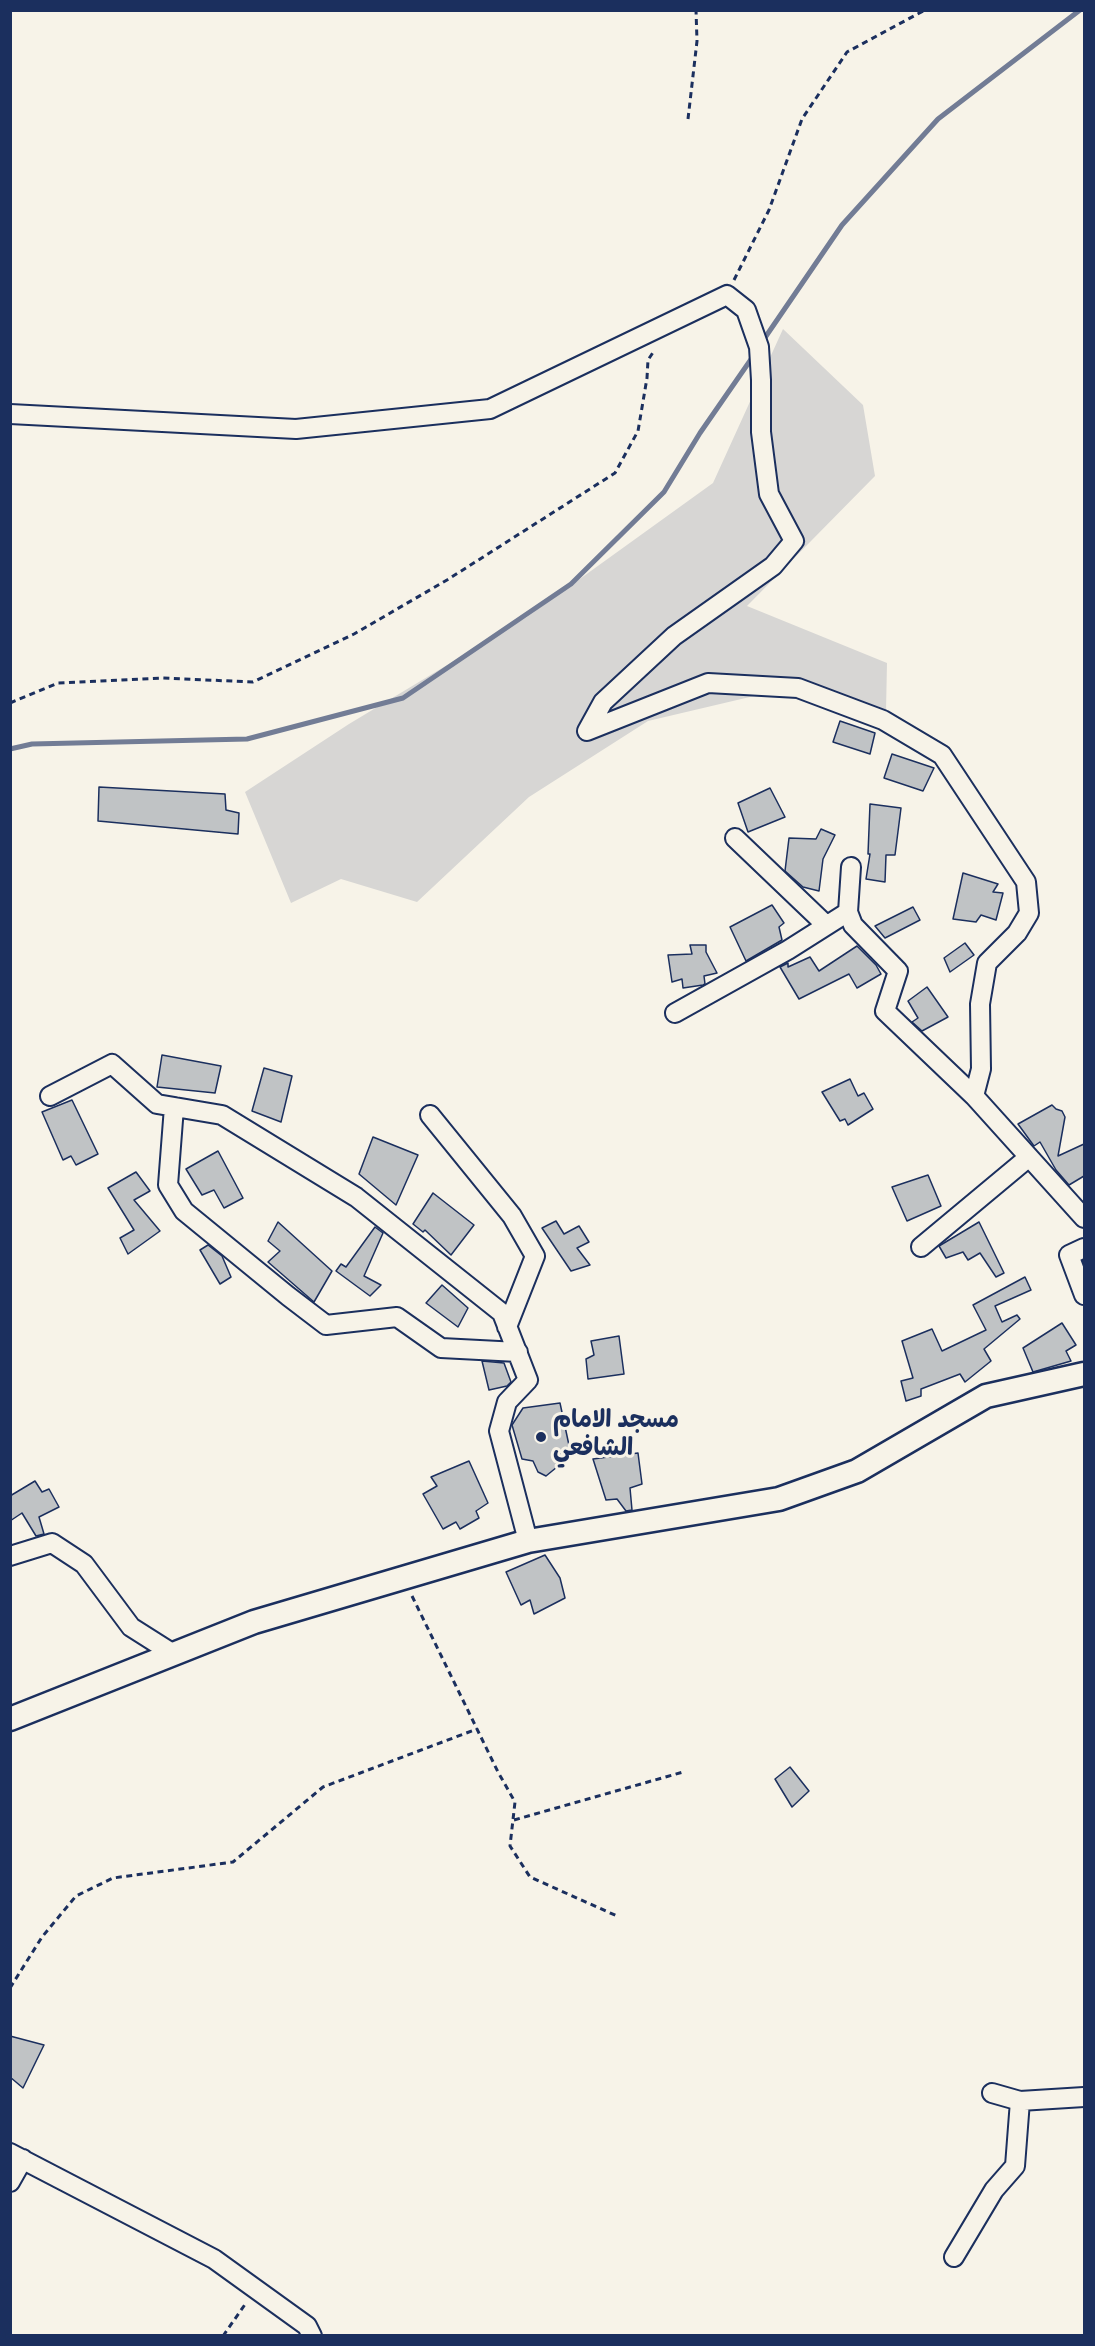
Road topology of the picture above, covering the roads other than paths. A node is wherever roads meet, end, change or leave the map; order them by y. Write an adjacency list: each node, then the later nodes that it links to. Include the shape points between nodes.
1 (10, 414): 8 (street, via 296,429 490,409 727,295 746,309 759,347 761,432 769,494 794,541 773,566 674,636 603,702 587,731 708,683 798,688 883,720 942,755 1026,882 1029,913 1017,933 987,963 980,1004 981,1068)
2 (735, 838): 5 (street)
3 (851, 867): 4 (street)
4 (848, 912): 5 (street); 8 (street, via 853,925 898,971 885,1011)
5 (826, 926): 6 (street)
6 (675, 1013)
7 (50, 1096): 9 (street, via 112,1064 158,1104)
8 (974, 1096): 11 (street)
9 (174, 1107): 16 (street, via 222,1115 356,1197 502,1313); 17 (street, via 168,1185 184,1211 326,1324 397,1317 441,1348)
10 (430, 1116): 16 (street, via 512,1216 535,1256)
11 (1029, 1157): 12 (street); 13 (street)
12 (1084, 1218)
13 (921, 1247)
14 (1084, 1248): 15 (street, via 1069,1255)
15 (1084, 1295)
16 (507, 1327): 17 (street)
17 (518, 1352): 19 (street, via 528,1380 507,1402 499,1431)
18 (1084, 1374): 19 (street, via 987,1396 857,1470 779,1499)
19 (528, 1541): 21 (street, via 254,1622)
20 (10, 1556): 21 (street, via 52,1542 84,1564 131,1627)
21 (172, 1653): 22 (street)
22 (10, 1719)
23 (992, 2093): 25 (street)
24 (1084, 2097): 25 (street)
25 (1020, 2101): 28 (street, via 1015,2166 994,2190)
26 (16, 2156): 27 (street); 29 (street, via 214,2259 307,2326)
27 (10, 2182)
28 (954, 2257)
29 (312, 2336)

